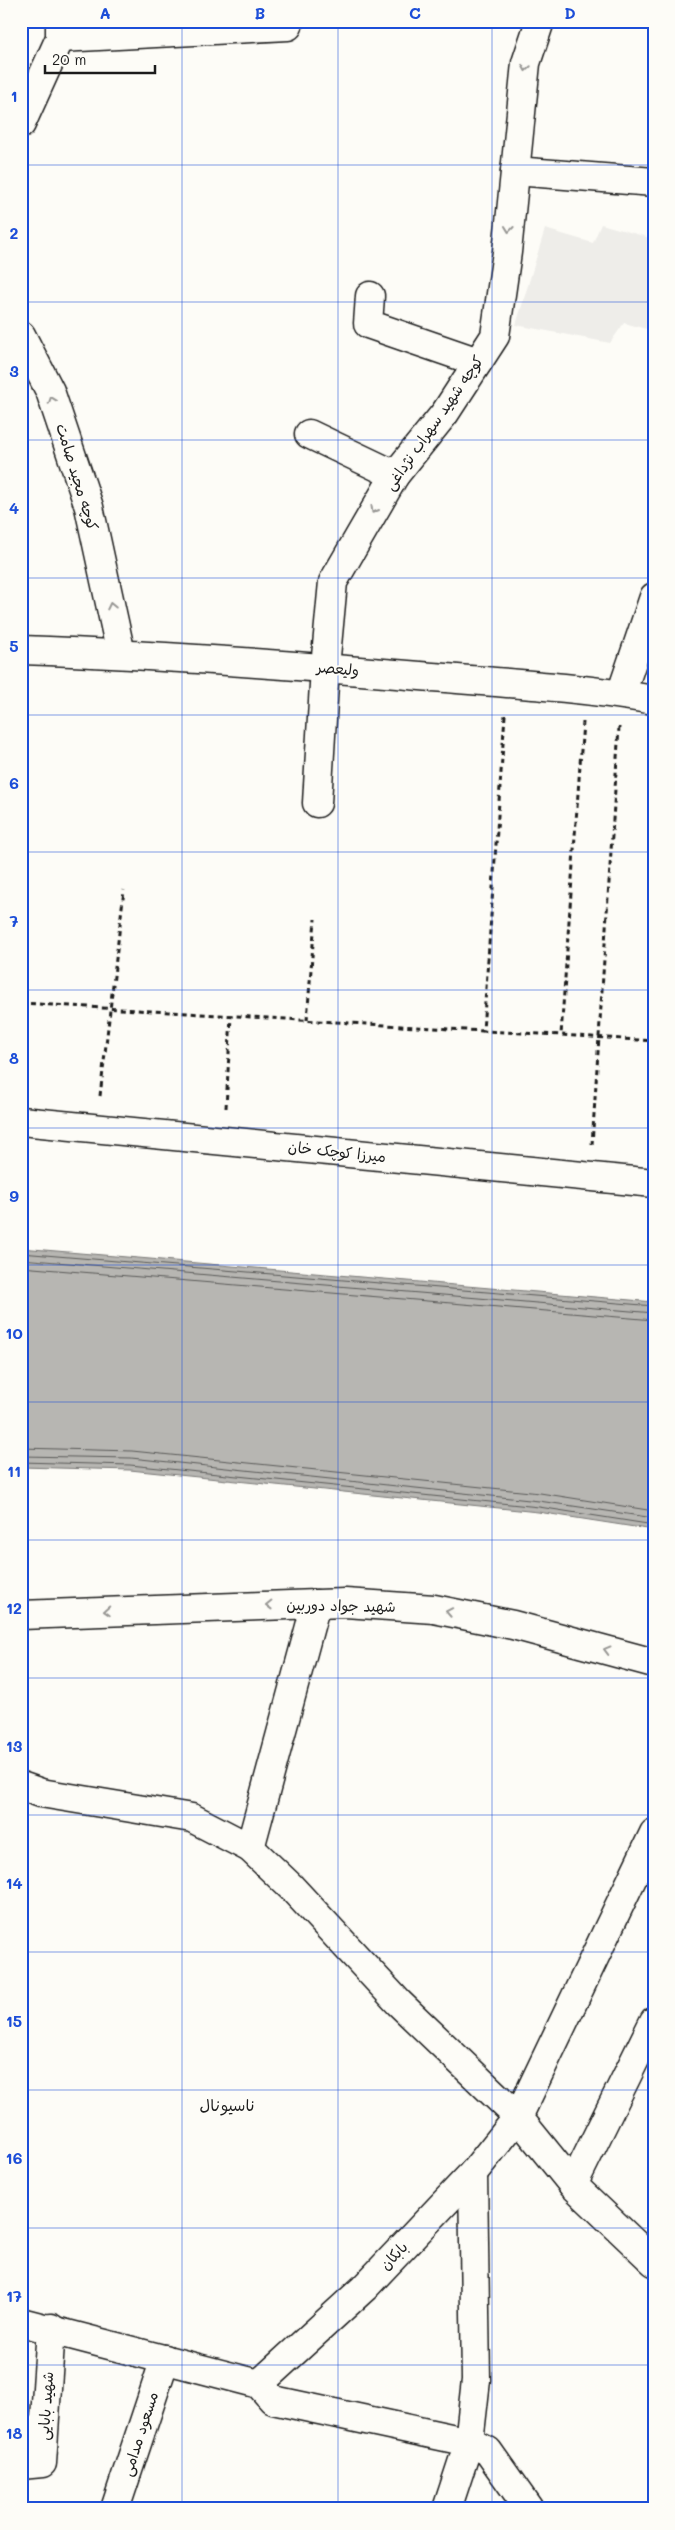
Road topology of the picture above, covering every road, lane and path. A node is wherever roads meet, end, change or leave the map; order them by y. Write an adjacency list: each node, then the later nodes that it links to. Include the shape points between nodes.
1 (540, 21): 6 (street, کوچه شهید سهراب نژداغی, one-way to 6, via 526,63)
2 (211, 26): 3 (street); 4 (street)
3 (288, 26)
4 (60, 30): 5 (street)
5 (21, 124)
6 (515, 171): 7 (street); 10 (street, کوچه شهید سهراب نژداغی, one-way to 10, via 495,336)
7 (654, 182)
8 (370, 296): 10 (street, via 368,324)
9 (21, 336): 15 (street, کوچه مجید صامت, one-way to 9, via 89,507 50,392)
10 (478, 362): 12 (street, کوچه شهید سهراب نژداغی, via 445,413)
11 (309, 434): 12 (street)
12 (395, 475): 16 (street, کوچه شهید سهراب نژداغی, one-way to 16, via 333,582)
13 (654, 597): 19 (street)
14 (21, 650): 15 (street, ولیعصر)
15 (121, 654): 16 (street, ولیعصر)
16 (325, 667): 17 (street, ولیعصر); 21 (street, کوچه شهید سهراب نژداغی)
17 (507, 683): 18 (street, ولیعصر); 28 (path)
18 (586, 690): 19 (street, ولیعصر); 29 (path)
19 (621, 694): 20 (street, ولیعصر); 30 (path)
20 (654, 700)
21 (317, 803)
22 (124, 890): 25 (path)
23 (315, 919): 27 (path)
24 (21, 1003): 25 (path)
25 (111, 1009): 26 (path); 33 (path)
26 (231, 1016): 27 (path); 34 (path)
27 (307, 1020): 28 (path)
28 (483, 1031): 29 (path)
29 (561, 1035): 30 (path)
30 (600, 1036): 31 (path); 35 (path)
31 (654, 1041)
32 (21, 1121): 33 (street, میرزا کوچک خان)
33 (96, 1128): 34 (street, میرزا کوچک خان)
34 (224, 1141): 35 (street, میرزا کوچک خان)
35 (590, 1176): 36 (street, میرزا کوچک خان)
36 (654, 1183)
37 (316, 1604): 38 (street, شهید جواد دوربین, one-way to 38); 39 (street, شهید جواد دوربین, one-way to 37, via 513,1625 434,1609); 42 (street)
38 (21, 1615)
39 (654, 1662)
40 (21, 1786): 42 (street, via 192,1818)
41 (654, 1833): 44 (street, بابکان)
42 (250, 1848): 44 (street, via 291,1887 399,2003)
43 (654, 2021): 46 (street)
44 (518, 2117): 45 (street, بابکان); 46 (street)
45 (473, 2173): 51 (street, بابکان, via 364,2288); 52 (street, via 476,2380)
46 (573, 2185): 47 (street)
47 (654, 2262)
48 (21, 2322): 49 (street)
49 (51, 2328): 50 (street); 53 (street, شهید بابایی, via 42,2463)
50 (165, 2359): 51 (street); 54 (street, مسعود مدامی)
51 (259, 2384): 52 (street, via 273,2400)
52 (469, 2442): 55 (street); 56 (street, via 488,2451)
53 (21, 2465)
54 (115, 2509)
55 (447, 2509)
56 (529, 2509)

